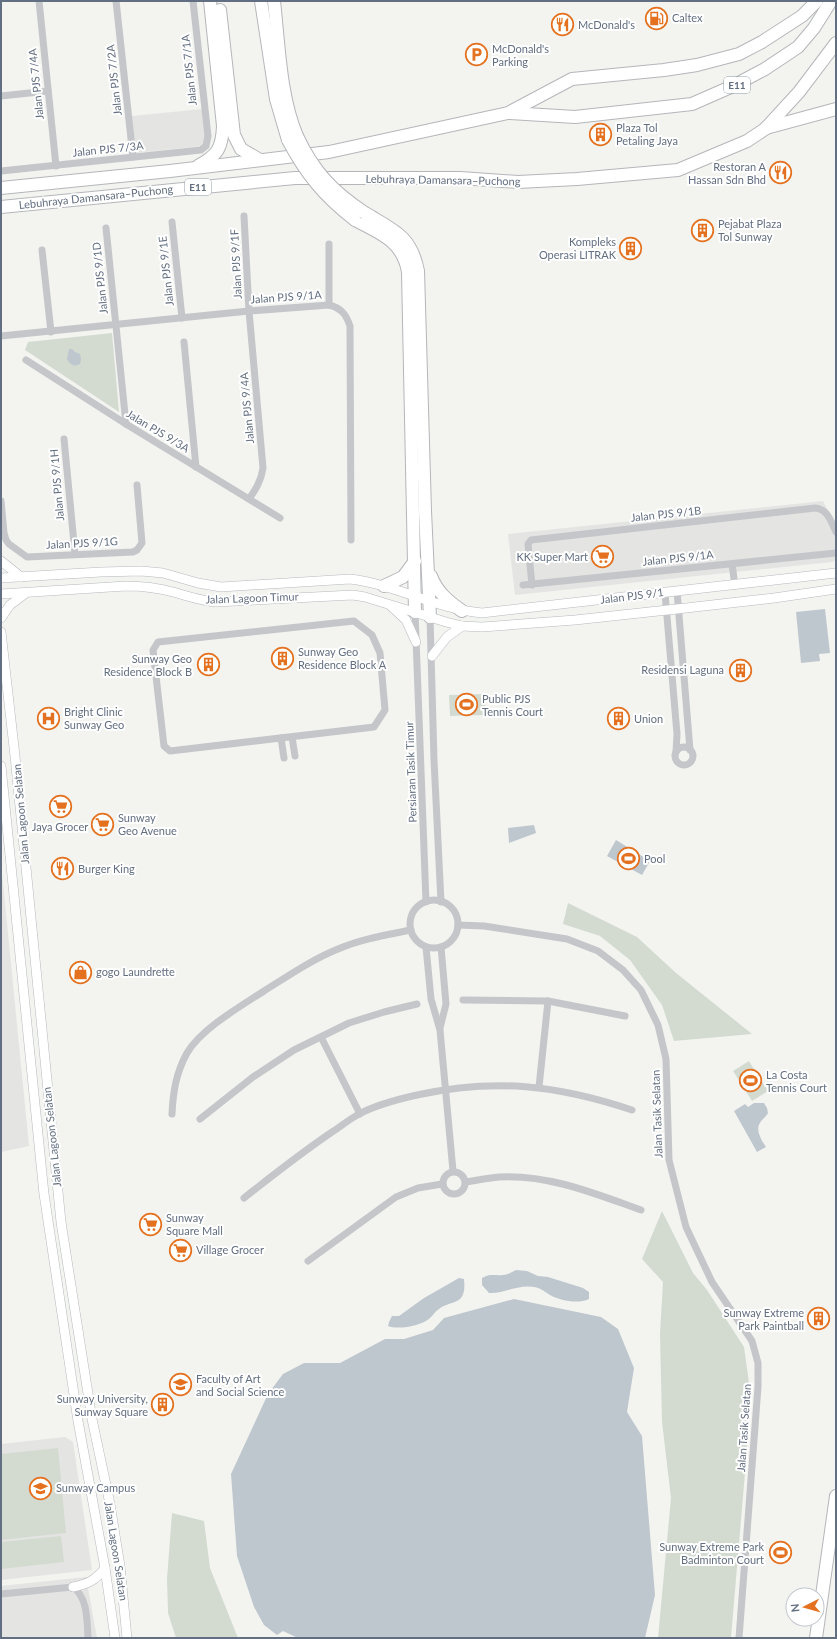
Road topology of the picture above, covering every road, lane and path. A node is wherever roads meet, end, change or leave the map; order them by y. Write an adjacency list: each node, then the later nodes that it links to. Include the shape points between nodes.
1 (39, 1): 13 (street, Jalan PJS 7/4A)
2 (116, 1): 20 (street, Jalan PJS 7/2A)
3 (193, 1): 18 (street, Jalan PJS 7/1A)
4 (210, 1): 23 (highway, via 223,141 212,158)
5 (218, 1): 21 (highway, via 234,135 241,149)
6 (262, 1): 19 (highway, via 276,100)
7 (274, 1): 12 (highway)
8 (282, 1): 12 (highway, via 285,22)
9 (817, 1): 16 (highway, Lebuhraya Damansara–Puchong / E11, via 802,16 739,54 684,67 572,80)
10 (831, 1): 16 (highway, Lebuhraya Damansara–Puchong / E11, via 798,47 765,70 692,104 575,117)
11 (836, 43): 17 (highway, Lebuhraya Damansara–Puchong / E11, via 799,92)
12 (280, 61): 19 (highway)
13 (48, 91): 14 (street); 22 (street, Jalan PJS 7/4A)
14 (1, 96)
15 (836, 109): 17 (highway)
16 (508, 113): 21 (highway, Lebuhraya Damansara–Puchong / E11, via 329,152)
17 (765, 129): 26 (highway, Lebuhraya Damansara–Puchong / E11, via 747,141 678,170 518,182 460,178 295,178)
18 (208, 136): 20 (street, Jalan PJS 7/3A, via 206,146 201,150)
19 (293, 138): 28 (highway, bridge, via 297,157 313,180 334,203)
20 (133, 157): 22 (street, Jalan PJS 7/3A)
21 (260, 160): 23 (highway, Lebuhraya Damansara–Puchong / E11)
22 (56, 166): 24 (street, Jalan PJS 7/3A)
23 (193, 168): 25 (highway, Lebuhraya Damansara–Puchong / E11)
24 (1, 171)
25 (1, 188)
26 (1, 207)
27 (244, 216): 34 (street, Jalan PJS 9/1F)
28 (360, 216): 53 (highway, via 393,242 404,256 406,264); 55 (highway, via 402,237 413,251 418,271)
29 (172, 222): 35 (street, Jalan PJS 9/1E)
30 (106, 228): 36 (street, Jalan PJS 9/1D)
31 (329, 244): 33 (street)
32 (42, 250): 37 (street)
33 (329, 305): 34 (street, Jalan PJS 9/1A); 49 (street, Jalan PJS 9/1A, via 344,312 350,326)
34 (249, 311): 35 (street, Jalan PJS 9/1A); 45 (street, Jalan PJS 9/4A, via 263,468 262,477)
35 (182, 318): 36 (street, Jalan PJS 9/1A)
36 (116, 326): 37 (street, Jalan PJS 9/1A); 41 (street, Jalan PJS 9/1D)
37 (51, 332): 38 (street, Jalan PJS 9/1A)
38 (1, 336)
39 (184, 342): 43 (street)
40 (26, 360): 41 (street, Jalan PJS 9/3A)
41 (126, 424): 43 (street, Jalan PJS 9/3A)
42 (64, 439): 51 (street, Jalan PJS 9/1H)
43 (196, 467): 45 (street, Jalan PJS 9/3A)
44 (137, 485): 51 (street, Jalan PJS 9/1G, via 142,544 140,548 133,552)
45 (249, 499): 47 (street, Jalan PJS 9/3A)
46 (1, 501): 51 (street, Jalan PJS 9/1G, via 6,540 21,554 28,557)
47 (280, 518)
48 (836, 532): 59 (street, Jalan PJS 9/1B, via 826,513 815,508 531,540 528,544)
49 (351, 540)
50 (836, 553): 54 (street, Jalan PJS 9/1A)
51 (75, 554)
52 (1, 561): 57 (main road)
53 (415, 561): 61 (highway, via 403,577); 68 (highway)
54 (732, 564): 59 (street, Jalan PJS 9/1A); 62 (street)
55 (429, 572): 69 (highway); 73 (highway, via 442,595)
56 (836, 573): 62 (main road, Jalan PJS 9/1)
57 (21, 577): 58 (main road, Jalan Lagoon Timur); 61 (main road, Jalan Lagoon Timur, via 152,571 220,587 350,579)
58 (1, 578)
59 (532, 584): 60 (street, Jalan PJS 9/1A)
60 (523, 585)
61 (384, 586): 68 (main road, Jalan Lagoon Timur)
62 (735, 586): 64 (main road, Jalan PJS 9/1)
63 (836, 589): 71 (main road, Jalan PJS 9/1)
64 (677, 591): 66 (main road, Jalan PJS 9/1); 71 (street)
65 (28, 592): 67 (main road, Jalan Lagoon Timur); 70 (main road, Jalan Lagoon Timur, via 126,586 174,592 216,602 342,594); 76 (main road, via 10,605)
66 (665, 593): 72 (street); 73 (main road, Jalan PJS 9/1, via 482,613)
67 (1, 594)
68 (415, 596): 69 (main road, Jalan Lagoon Timur); 74 (highway)
69 (430, 602): 73 (main road, Jalan PJS 9/1); 75 (highway)
70 (387, 603): 74 (main road, Jalan Lagoon Timur); 79 (main road, via 406,620)
71 (679, 609): 72 (main road, Jalan PJS 9/1); 83 (street)
72 (667, 610): 77 (main road, Jalan PJS 9/1, via 534,623); 84 (street, via 677,734)
73 (462, 611)
74 (415, 612): 75 (main road, Jalan Lagoon Timur); 79 (street, Persiaran Tasik Timur)
75 (430, 617): 77 (main road, Jalan PJS 9/1); 80 (street)
76 (1, 618)
77 (462, 626): 80 (main road, via 447,637)
78 (1, 632): 112 (main road, Jalan Lagoon Selatan, via 61,1222)
79 (416, 642): 88 (street, Persiaran Tasik Timur)
80 (432, 656): 89 (street)
81 (292, 737): 82 (street); 82 (street, via 374,727 385,710 380,653 372,635 354,621 158,642 153,650 164,746 170,751); 85 (street)
82 (281, 738): 86 (street)
83 (690, 750): 84 (street, via 682,747); 84 (street, via 693,755 691,761 684,765 677,761)
84 (676, 752)
85 (295, 756)
86 (284, 758)
87 (1, 766): 113 (main road, Jalan Lagoon Selatan, via 44,1194)
88 (426, 902): 89 (street); 91 (street, via 415,910 410,923)
89 (441, 902): 90 (street, via 452,908)
90 (458, 925): 93 (street, via 453,939); 121 (street, Jalan Tasik Selatan, via 484,926 567,938 598,951 623,970 641,990 658,1025 666,1059 669,1160 686,1227 712,1282 752,1342 758,1363)
91 (411, 930): 92 (street, via 416,940); 103 (street, via 369,938 309,962 233,1011 194,1043 187,1054 174,1086)
92 (426, 947): 93 (street); 98 (street, via 431,999)
93 (441, 947): 98 (street, via 446,1004)
94 (463, 1000): 95 (street)
95 (548, 1001): 97 (street); 100 (street)
96 (417, 1004): 99 (street, via 349,1023)
97 (625, 1016)
98 (440, 1030): 101 (street)
99 (321, 1037): 104 (street); 105 (street, via 294,1050 253,1077)
100 (539, 1087): 101 (street, via 486,1085); 102 (street, via 602,1100)
101 (446, 1089): 104 (street, via 401,1099); 106 (street)
102 (632, 1110)
103 (172, 1114)
104 (360, 1114): 109 (street, via 299,1154)
105 (200, 1119)
106 (453, 1171): 107 (street, via 462,1174); 108 (street, via 446,1174)
107 (466, 1182): 108 (street, via 463,1190 456,1194 448,1192); 110 (street, via 500,1177 536,1179 582,1190)
108 (442, 1184): 111 (street, via 418,1188 396,1197)
109 (244, 1198)
110 (641, 1210)
111 (308, 1261)
112 (92, 1419): 113 (main road); 120 (main road, Jalan Lagoon Selatan, via 120,1566)
113 (78, 1421): 115 (main road, Jalan Lagoon Selatan)
114 (836, 1496): 122 (highway)
115 (105, 1568): 116 (main road, via 87,1584); 119 (main road, Jalan Lagoon Selatan)
116 (73, 1586): 117 (street); 118 (street, via 79,1591 84,1605)
117 (1, 1594)
118 (88, 1638)
119 (115, 1638)
120 (127, 1638)
121 (739, 1638)
122 (816, 1638)

